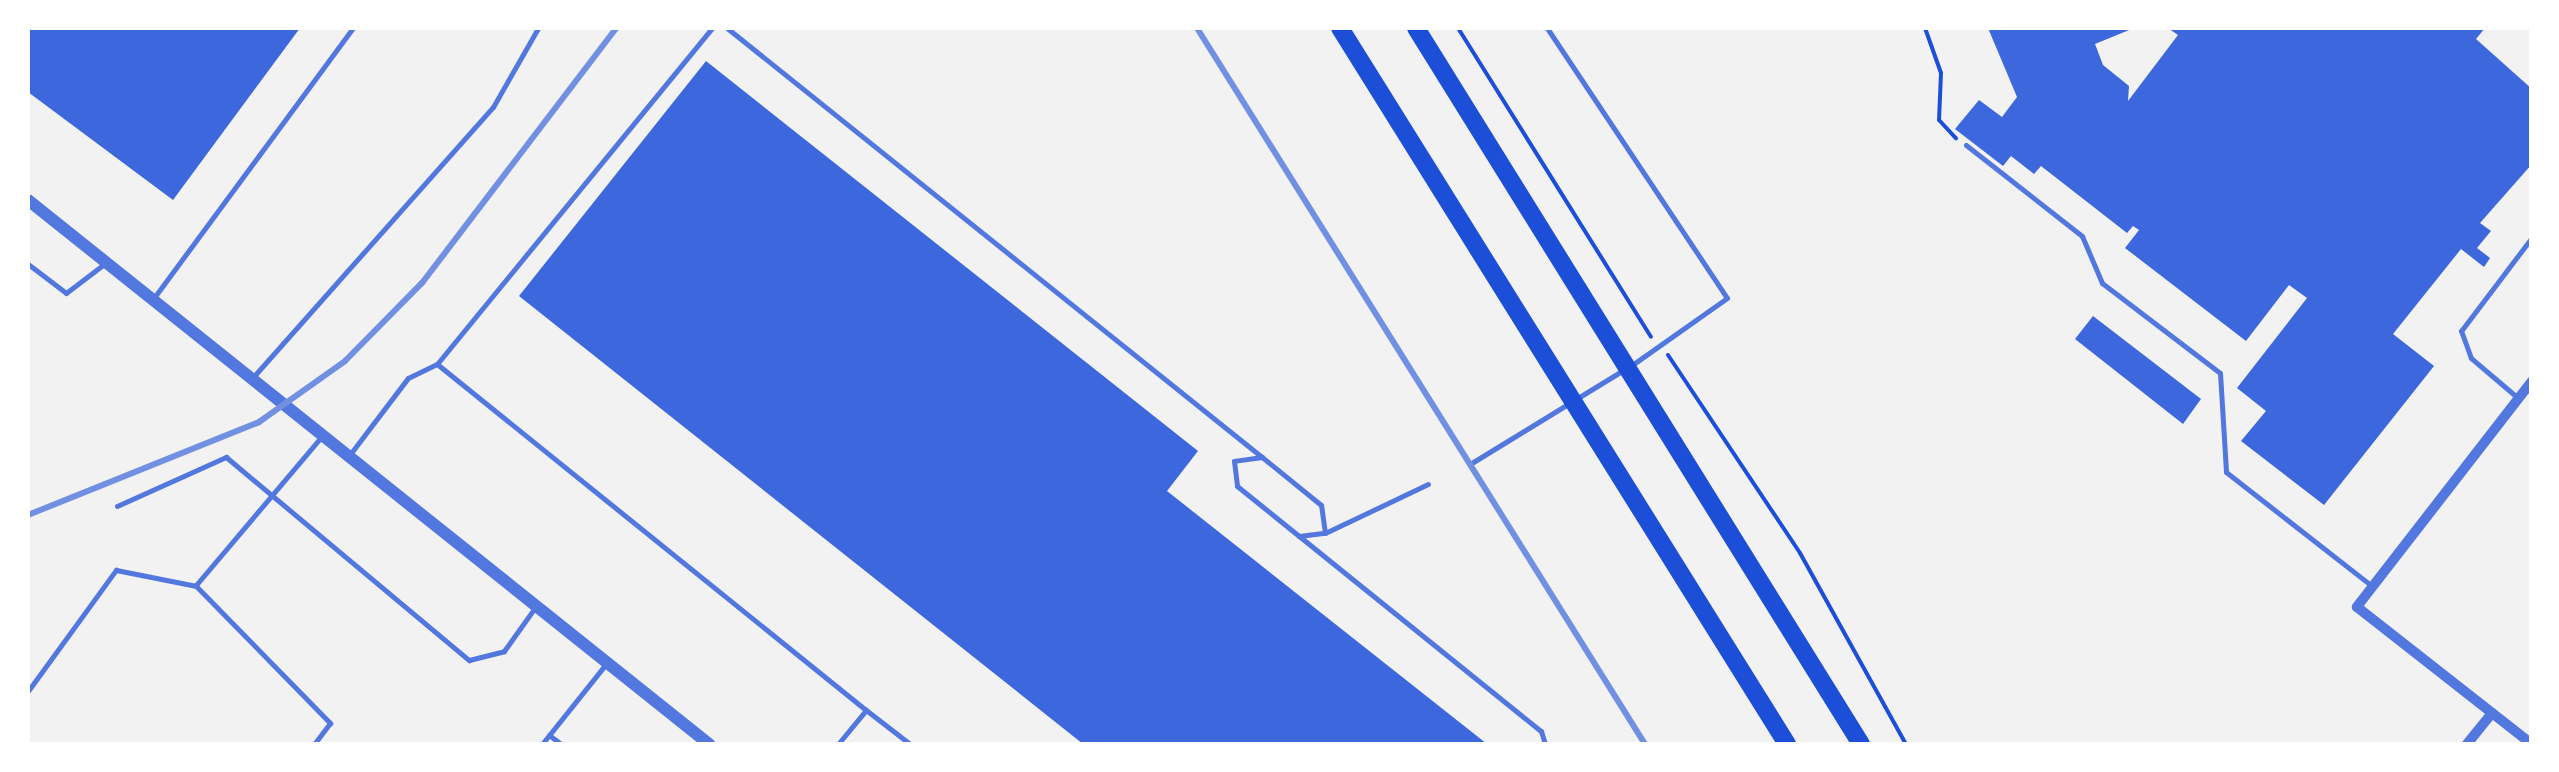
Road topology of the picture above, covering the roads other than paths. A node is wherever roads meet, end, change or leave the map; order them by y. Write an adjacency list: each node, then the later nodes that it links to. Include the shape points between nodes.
1 (352, 28): 13 (lane)
2 (538, 28): 16 (lane, via 493,107)
3 (712, 28): 14 (lane)
4 (727, 28): 22 (lane)
5 (1340, 28): 19 (highway)
6 (1416, 28): 15 (highway)
7 (1548, 28): 15 (lane, via 1727,298 1664,350)
8 (1966, 145): 30 (lane, via 2082,236 2102,283 2220,373 2226,472)
9 (28, 200): 11 (street)
10 (2532, 238): 18 (lane, via 2461,331 2471,358)
11 (105, 262): 12 (lane, via 66,293); 13 (street)
12 (28, 264)
13 (152, 300): 16 (street)
14 (437, 364): 21 (lane, via 408,378); 34 (lane)
15 (1628, 367): 19 (lane); 45 (highway)
16 (252, 378): 20 (street)
17 (2532, 381): 18 (street)
18 (2518, 398): 30 (street)
19 (1574, 401): 23 (lane); 44 (highway)
20 (323, 434): 21 (street); 25 (lane)
21 (349, 456): 31 (street)
22 (1262, 456): 27 (lane, via 1321,505); 28 (lane, via 1234,460 1238,486)
23 (1470, 464)
24 (1428, 484): 27 (lane)
25 (273, 500): 26 (lane, via 226,457); 29 (lane); 31 (lane, via 468,660 504,651)
26 (117, 506)
27 (1326, 533): 28 (lane)
28 (1299, 536): 43 (lane, via 1541,731)
29 (196, 586): 33 (lane, via 116,570); 37 (lane, via 330,723)
30 (2372, 586): 35 (street, via 2356,606)
31 (536, 607): 32 (street)
32 (606, 662): 36 (lane); 40 (street)
33 (28, 691)
34 (866, 710): 41 (lane); 42 (lane)
35 (2492, 713): 46 (street); 47 (street)
36 (549, 736): 38 (lane); 39 (lane)
37 (314, 744)
38 (542, 744)
39 (561, 744)
40 (709, 744)
41 (838, 744)
42 (910, 744)
43 (1544, 744)
44 (1787, 744)
45 (1861, 744)
46 (2467, 744)
47 (2532, 744)

